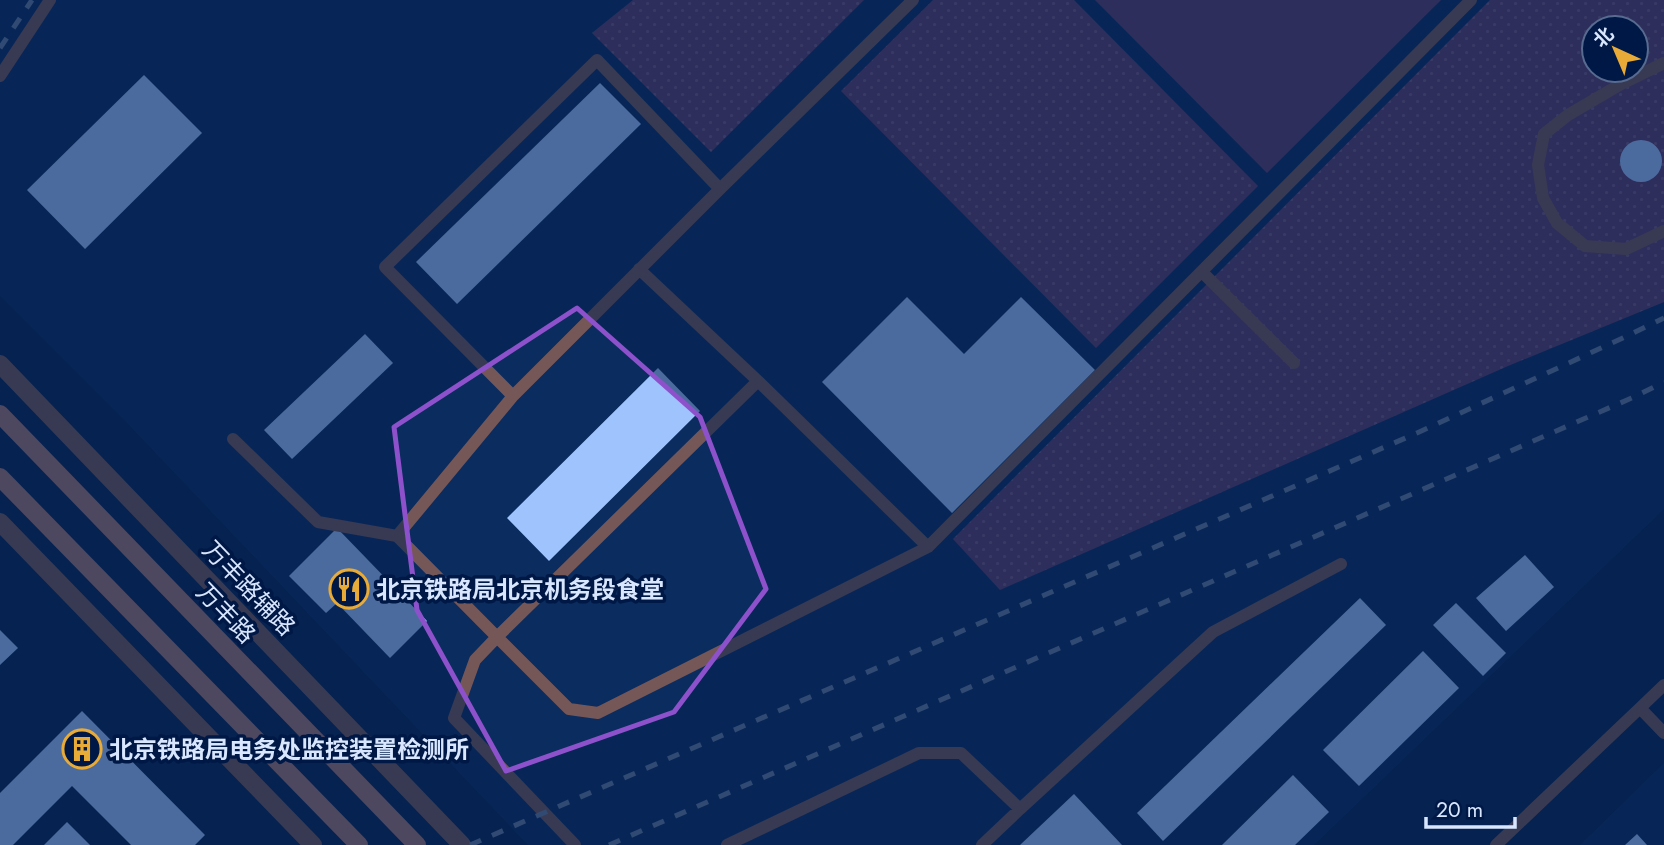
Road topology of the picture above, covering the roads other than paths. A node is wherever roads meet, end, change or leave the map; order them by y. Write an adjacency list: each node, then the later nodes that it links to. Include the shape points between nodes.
1 (50, 0): 5 (lane)
2 (913, 0): 6 (lane)
3 (1471, 0): 9 (lane)
4 (1664, 63): 7 (lane, via 1568,115 1545,134 1538,165 1544,198 1558,223 1585,246 1626,249)
5 (0, 76)
6 (720, 188): 8 (lane); 13 (lane, via 597,60 385,267)
7 (1664, 232)
8 (639, 269): 12 (lane); 13 (lane)
9 (1202, 272): 10 (lane); 19 (lane)
10 (1294, 363)
11 (0, 364): 29 (street, 万丰路辅路)
12 (758, 381): 19 (lane); 21 (lane)
13 (513, 396): 18 (lane)
14 (0, 414): 28 (main road, 万丰路)
15 (233, 439): 18 (lane, via 318,522)
16 (0, 477): 27 (main road)
17 (0, 522): 26 (street)
18 (397, 536): 21 (lane)
19 (929, 547): 21 (lane, via 598,713 569,709)
20 (1341, 564): 25 (lane, via 1213,632)
21 (497, 637): 30 (lane, via 475,660 454,718)
22 (1664, 685): 23 (lane)
23 (1640, 708): 24 (lane); 33 (lane)
24 (1664, 733)
25 (1020, 809): 31 (lane, via 961,753 919,753); 32 (lane)
26 (313, 845)
27 (359, 845)
28 (417, 845)
29 (462, 845)
30 (575, 845)
31 (727, 845)
32 (982, 845)
33 (1496, 845)

